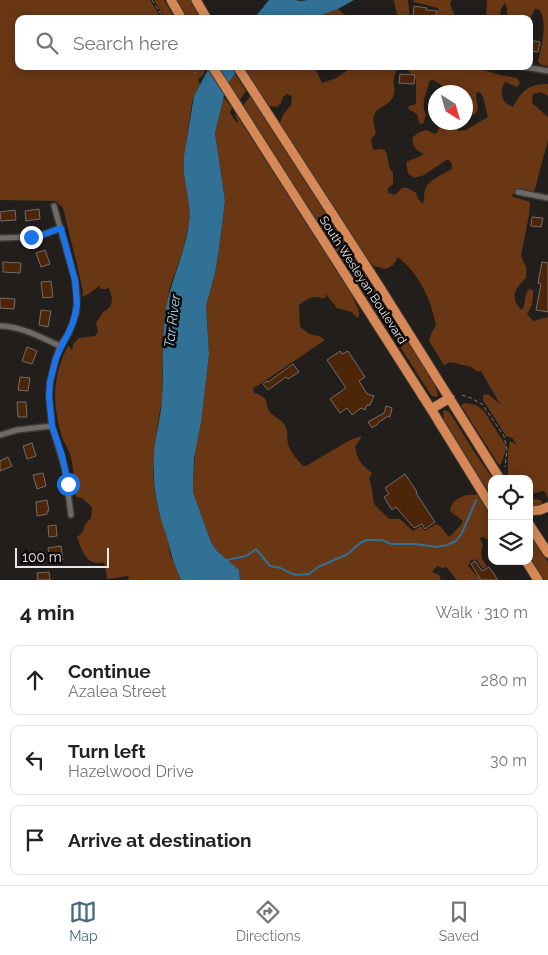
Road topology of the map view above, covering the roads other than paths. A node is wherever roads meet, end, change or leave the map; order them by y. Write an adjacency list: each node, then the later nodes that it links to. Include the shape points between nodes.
1 (171, 0): 3 (highway)
2 (196, 0): 4 (highway)
3 (180, 15)
4 (205, 15)
5 (533, 68): 8 (street)
6 (215, 70): 17 (highway, South Wesleyan Boulevard)
7 (239, 70): 16 (highway, South Wesleyan Boulevard)
8 (548, 71)
9 (518, 192): 10 (street)
10 (548, 198)
11 (54, 206): 12 (street)
12 (61, 228): 13 (street, via 31,237); 15 (street, via 75,280 77,305 73,323)
13 (0, 238)
14 (0, 326): 15 (street, via 27,332)
15 (60, 346): 18 (street, via 50,382)
16 (450, 398): 17 (highway); 20 (highway, South Wesleyan Boulevard)
17 (431, 410): 21 (highway, South Wesleyan Boulevard)
18 (52, 426): 19 (street); 24 (street, via 65,469)
19 (0, 435)
20 (498, 475)
21 (488, 502)
22 (548, 507): 23 (highway)
23 (533, 511)
24 (71, 515)
25 (533, 530): 26 (highway)
26 (548, 553)
27 (528, 565): 28 (highway)
28 (536, 578)

